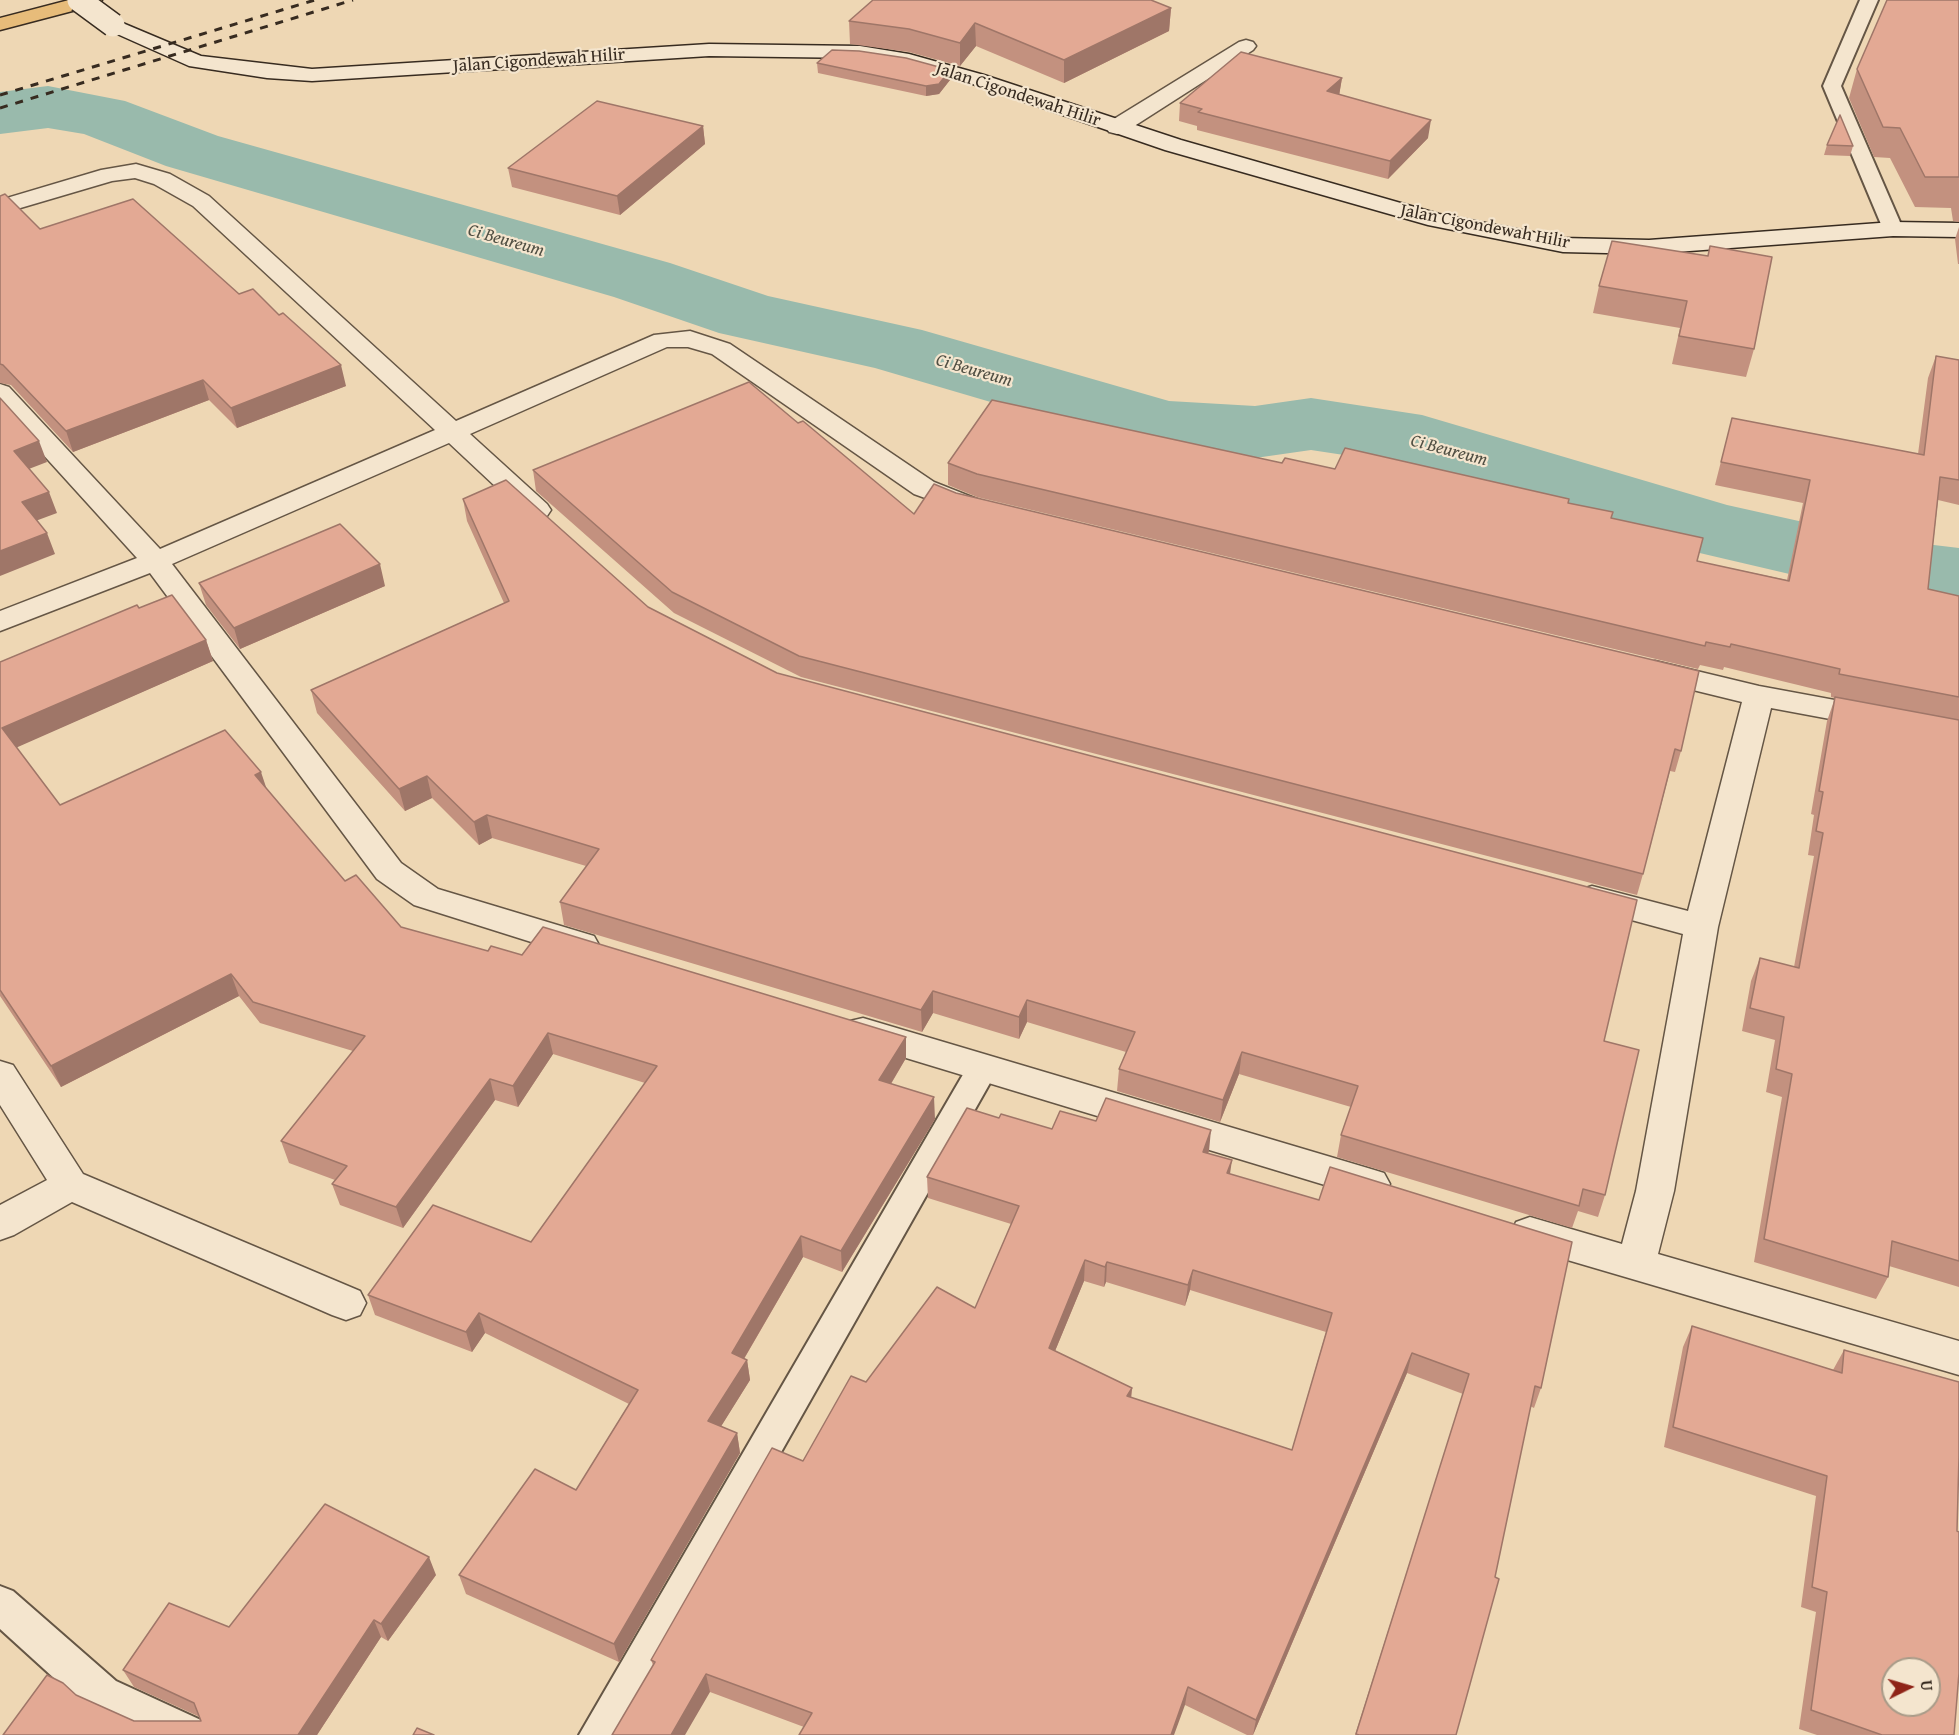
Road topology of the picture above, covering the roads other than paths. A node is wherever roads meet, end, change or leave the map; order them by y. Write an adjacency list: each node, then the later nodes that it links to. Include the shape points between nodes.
1 (57, 0): 5 (highway)
2 (79, 0): 8 (street, Jalan Cigondewah Hilir, bridge, via 114,25 196,62 267,72 312,75 709,50 860,52 909,60 977,79)
3 (92, 0): 6 (highway)
4 (1869, 0): 10 (lane, via 1832,86)
5 (0, 18)
6 (0, 24)
7 (1246, 46): 8 (street)
8 (1117, 127): 10 (street, Jalan Cigondewah Hilir, via 1436,220 1563,245 1648,247)
9 (0, 207): 13 (street, via 136,171 162,179 201,201)
10 (1893, 229): 11 (street, Jalan Cigondewah Hilir)
11 (1959, 230)
12 (0, 392): 16 (street)
13 (450, 431): 14 (street, via 663,340 690,339 721,349 924,488); 15 (street); 16 (street)
14 (999, 514)
15 (560, 530)
16 (154, 560): 17 (street); 23 (street, via 388,871 426,897)
17 (0, 622)
18 (1632, 666): 19 (street)
19 (1759, 696): 20 (street); 22 (street)
20 (1959, 733)
21 (1563, 890): 22 (street)
22 (1701, 927): 31 (street, via 1654,1199)
23 (608, 953)
24 (835, 1022): 25 (street)
25 (983, 1067): 28 (street); 36 (lane)
26 (0, 1075): 27 (street)
27 (70, 1185): 30 (street); 32 (street)
28 (1396, 1191)
29 (1499, 1223): 31 (street)
30 (0, 1224)
31 (1636, 1266): 33 (street)
32 (346, 1302)
33 (1959, 1358)
34 (0, 1604): 35 (lane, via 102,1695)
35 (189, 1735)
36 (599, 1735)

